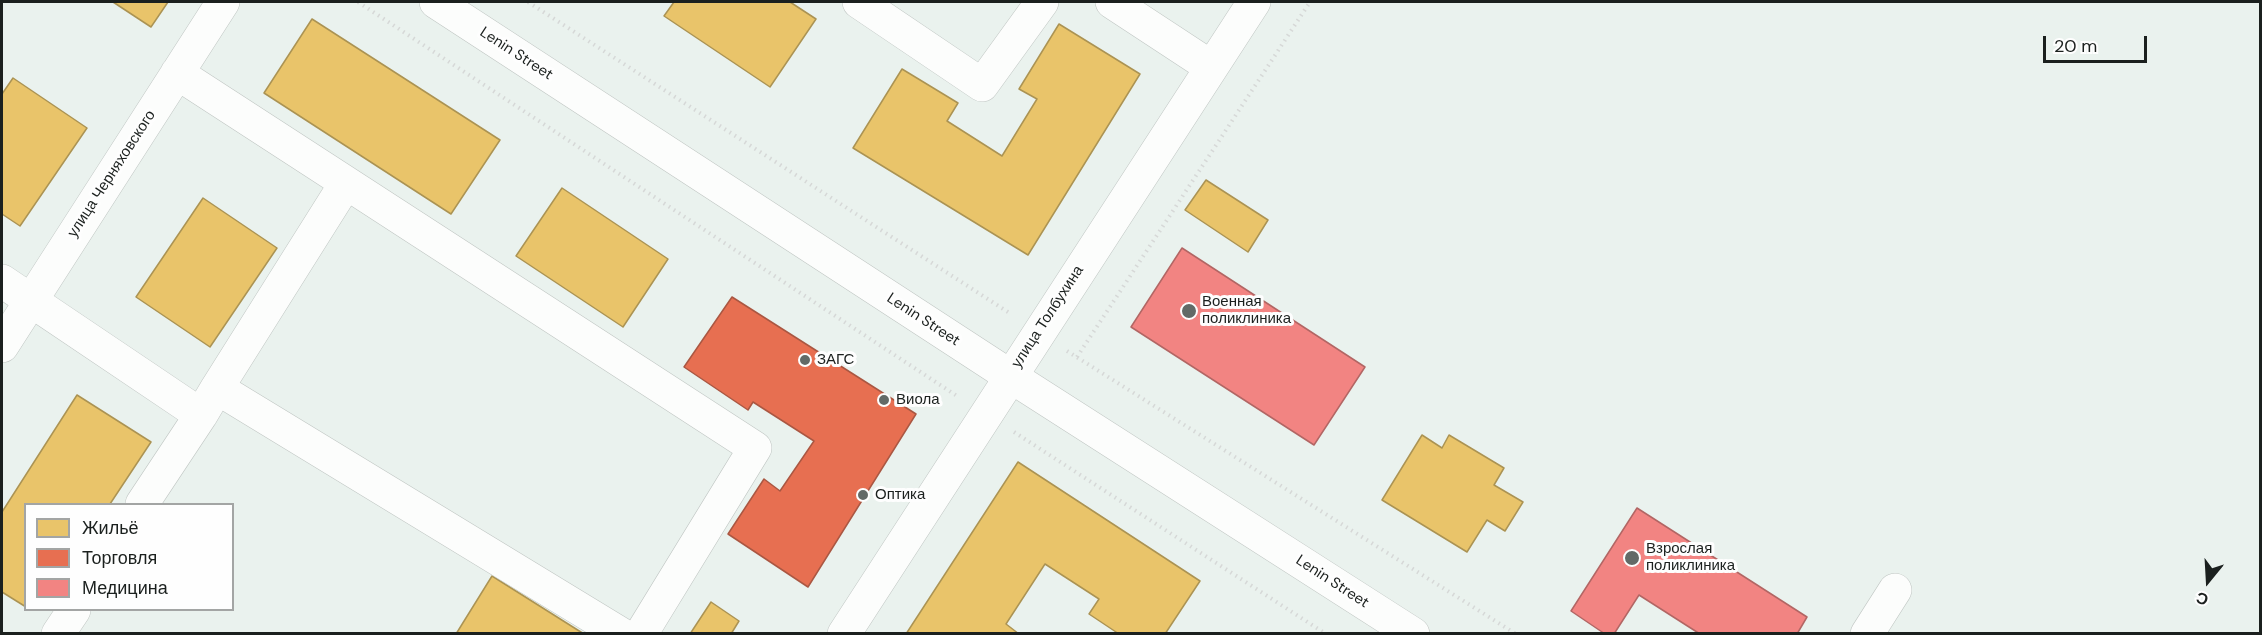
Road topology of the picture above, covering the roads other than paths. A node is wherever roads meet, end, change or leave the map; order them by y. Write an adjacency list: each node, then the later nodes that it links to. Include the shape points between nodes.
1 (223, 2): 8 (street, улица Черняховского)
2 (436, 2): 13 (street, Lenin Street)
3 (859, 2): 4 (street, via 982,85)
4 (1042, 2)
5 (1112, 2): 7 (street)
6 (1254, 2): 7 (street, улица Толбухина)
7 (1211, 68): 13 (street, улица Толбухина)
8 (177, 73): 9 (street); 11 (street, улица Черняховского)
9 (346, 183): 14 (street); 21 (street, via 755,448)
10 (2, 281): 11 (street)
11 (31, 300): 12 (street, улица Черняховского); 14 (street)
12 (2, 346)
13 (1010, 376): 18 (street, улица Толбухина); 22 (street, Lenin Street)
14 (209, 401): 15 (street); 20 (street)
15 (143, 503)
16 (1895, 590): 23 (street)
17 (73, 611): 19 (street)
18 (855, 630)
19 (58, 633)
20 (621, 633)
21 (641, 633)
22 (1413, 633)
23 (1868, 633)

